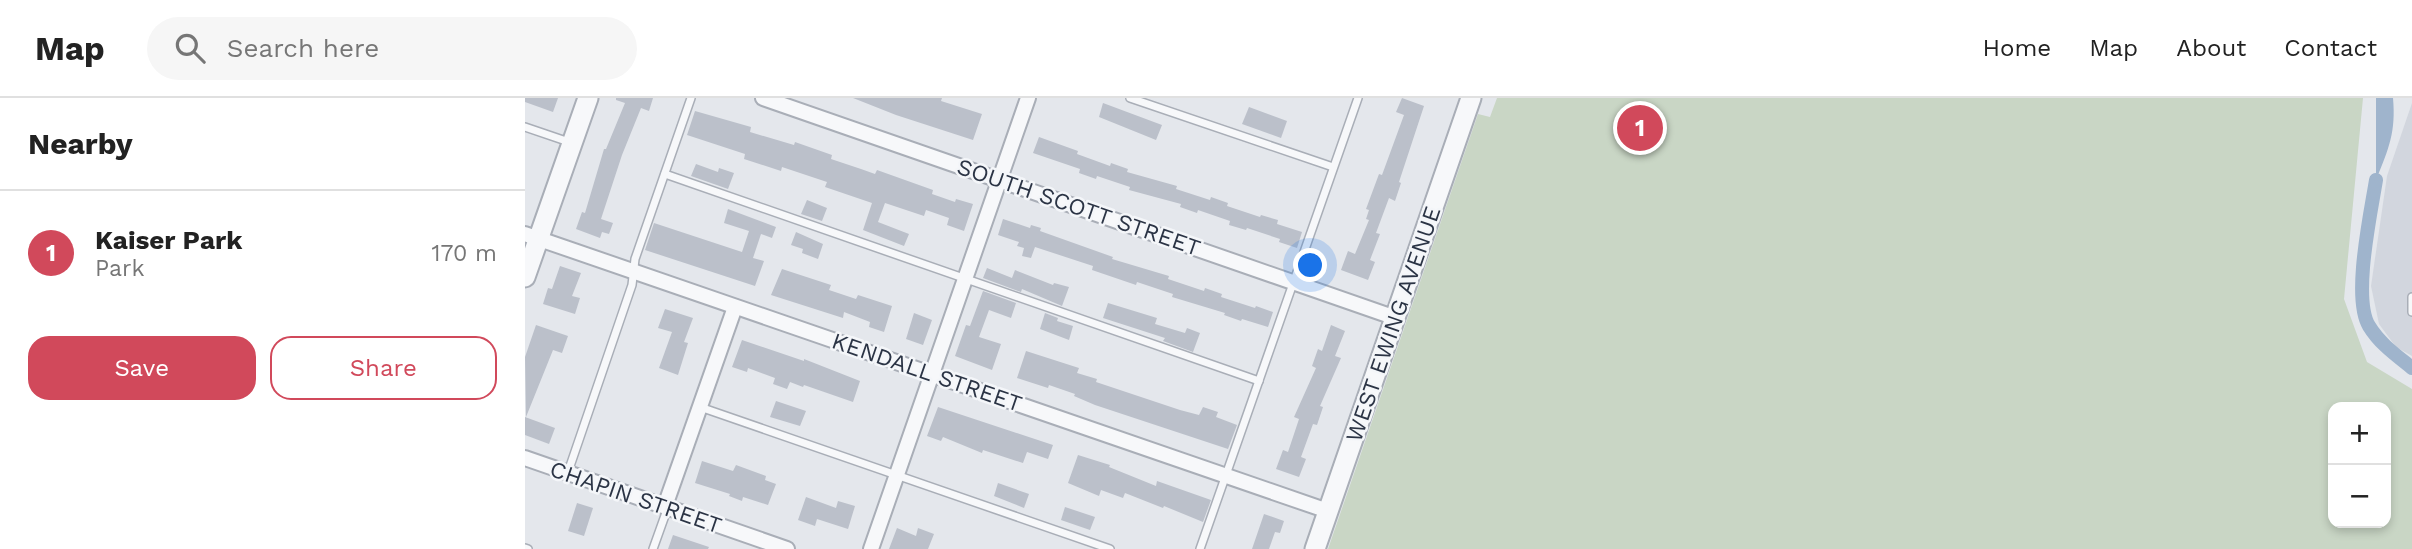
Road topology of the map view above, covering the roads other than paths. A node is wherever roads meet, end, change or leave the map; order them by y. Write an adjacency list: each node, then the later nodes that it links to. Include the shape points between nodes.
1 (588, 98): 9 (street)
2 (691, 98): 11 (lane)
3 (763, 98): 12 (street, SOUTH SCOTT STREET)
4 (1028, 98): 12 (street)
5 (1130, 98): 10 (lane)
6 (1358, 98): 10 (lane)
7 (1471, 98): 21 (street, WEST EWING AVENUE)
8 (525, 127): 9 (lane)
9 (572, 144): 13 (street)
10 (1333, 167): 17 (lane)
11 (665, 174): 14 (lane); 16 (lane)
12 (1000, 180): 16 (street); 17 (street, SOUTH SCOTT STREET)
13 (532, 237): 14 (street, KENDALL STREET); 15 (street)
14 (634, 272): 19 (street, KENDALL STREET); 26 (lane)
15 (525, 277)
16 (965, 279): 22 (street); 23 (lane)
17 (1294, 281): 21 (street, SOUTH SCOTT STREET); 23 (lane)
18 (2412, 297): 20 (lane)
19 (735, 307): 22 (street, KENDALL STREET); 24 (street)
20 (2412, 312)
21 (1396, 318): 30 (street, WEST EWING AVENUE)
22 (932, 374): 27 (street); 28 (street, KENDALL STREET)
23 (1259, 382): 28 (lane)
24 (700, 407): 27 (lane); 29 (street)
25 (525, 458): 26 (street, CHAPIN STREET)
26 (568, 473): 29 (street, CHAPIN STREET)
27 (897, 475): 33 (street); 34 (lane)
28 (1226, 475): 30 (street, KENDALL STREET); 35 (lane)
29 (666, 507): 31 (lane); 32 (street, CHAPIN STREET)
30 (1328, 511): 36 (street, WEST EWING AVENUE)
31 (653, 549)
32 (787, 549)
33 (871, 549)
34 (1110, 549)
35 (1201, 549)
36 (1315, 549)

